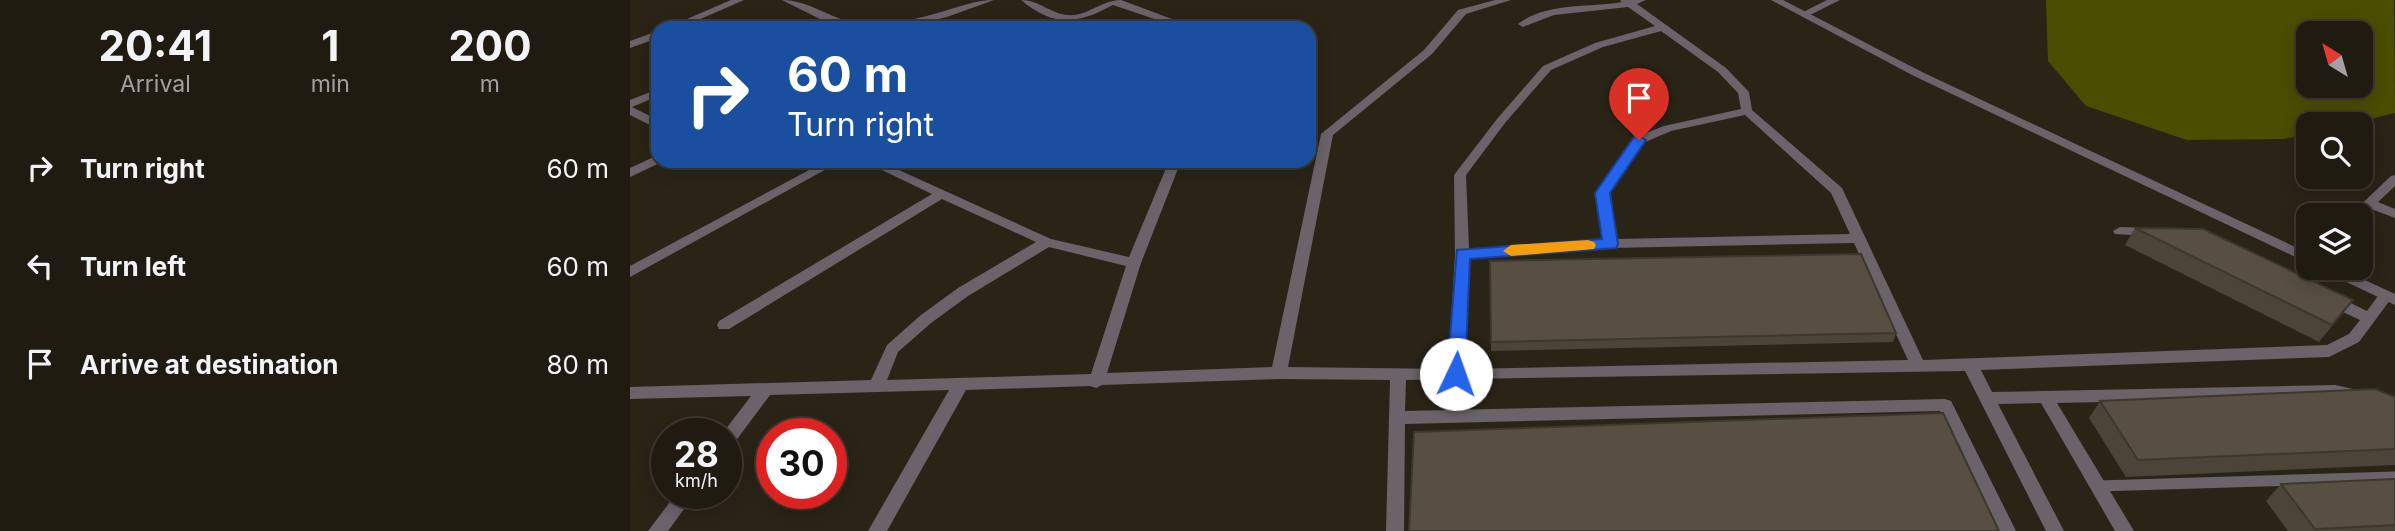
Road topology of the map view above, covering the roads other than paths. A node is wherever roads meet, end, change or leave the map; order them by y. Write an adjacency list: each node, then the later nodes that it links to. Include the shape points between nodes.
1 (739, 0): 13 (street)
2 (788, 0): 12 (street)
3 (989, 0): 16 (street)
4 (1026, 0): 8 (street, via 1068,20)
5 (1506, 0): 10 (street)
6 (1776, 0): 11 (street)
7 (1835, 0): 11 (street)
8 (1115, 1): 17 (street)
9 (1632, 1): 18 (street, via 1572,8); 19 (street)
10 (1473, 4): 53 (street, via 1454,19 1428,52 1327,134)
11 (1804, 14): 42 (street, via 1918,74)
12 (831, 18): 14 (street); 15 (street)
13 (688, 21)
14 (824, 21)
15 (840, 21)
16 (911, 21)
17 (1171, 21)
18 (1523, 24)
19 (1661, 28): 25 (street, via 1722,71 1743,92); 43 (street, via 1599,45 1547,68 1460,175)
20 (651, 37): 21 (street)
21 (630, 45)
22 (651, 95): 23 (street)
23 (630, 104)
24 (630, 110): 26 (street)
25 (1746, 111): 39 (street, via 1837,191); 41 (street, via 1668,128 1639,140 1602,193)
26 (651, 121)
27 (651, 162): 31 (street)
28 (822, 168): 45 (street)
29 (884, 168): 33 (street)
30 (1172, 168): 44 (street)
31 (630, 173)
32 (2395, 179): 34 (street)
33 (940, 195): 40 (street); 50 (street)
34 (2369, 203)
35 (2373, 205): 36 (street)
36 (2395, 214)
37 (2120, 231): 38 (street)
38 (2167, 232)
39 (1860, 239): 41 (street); 51 (street)
40 (1046, 242): 44 (street); 58 (street, via 926,319 892,349)
41 (1611, 244): 43 (street)
42 (2296, 252)
43 (1462, 254): 54 (street)
44 (1134, 263): 56 (street)
45 (630, 271)
46 (2353, 280): 48 (street)
47 (2310, 290): 49 (street)
48 (2390, 298): 49 (street)
49 (2369, 318): 52 (street, via 2354,338 2329,351)
50 (724, 325)
51 (1918, 365): 52 (street); 54 (street)
52 (1970, 365): 63 (street)
53 (1279, 373): 55 (street); 56 (street)
54 (1456, 374): 55 (street)
55 (1398, 375): 64 (street)
56 (1096, 382): 57 (street)
57 (961, 384): 58 (street); 70 (street)
58 (877, 386): 59 (street)
59 (764, 391): 60 (street); 65 (street)
60 (630, 393)
61 (2359, 395): 62 (street, via 2335,391)
62 (2045, 396): 63 (street); 67 (street)
63 (1989, 397): 73 (street)
64 (1398, 418): 71 (street); 72 (street, via 1945,405)
65 (742, 420)
66 (2395, 477): 67 (lane)
67 (2098, 486): 74 (street)
68 (674, 509): 69 (street)
69 (657, 531)
70 (877, 531)
71 (1395, 531)
72 (2007, 531)
73 (2055, 531)
74 (2125, 531)

